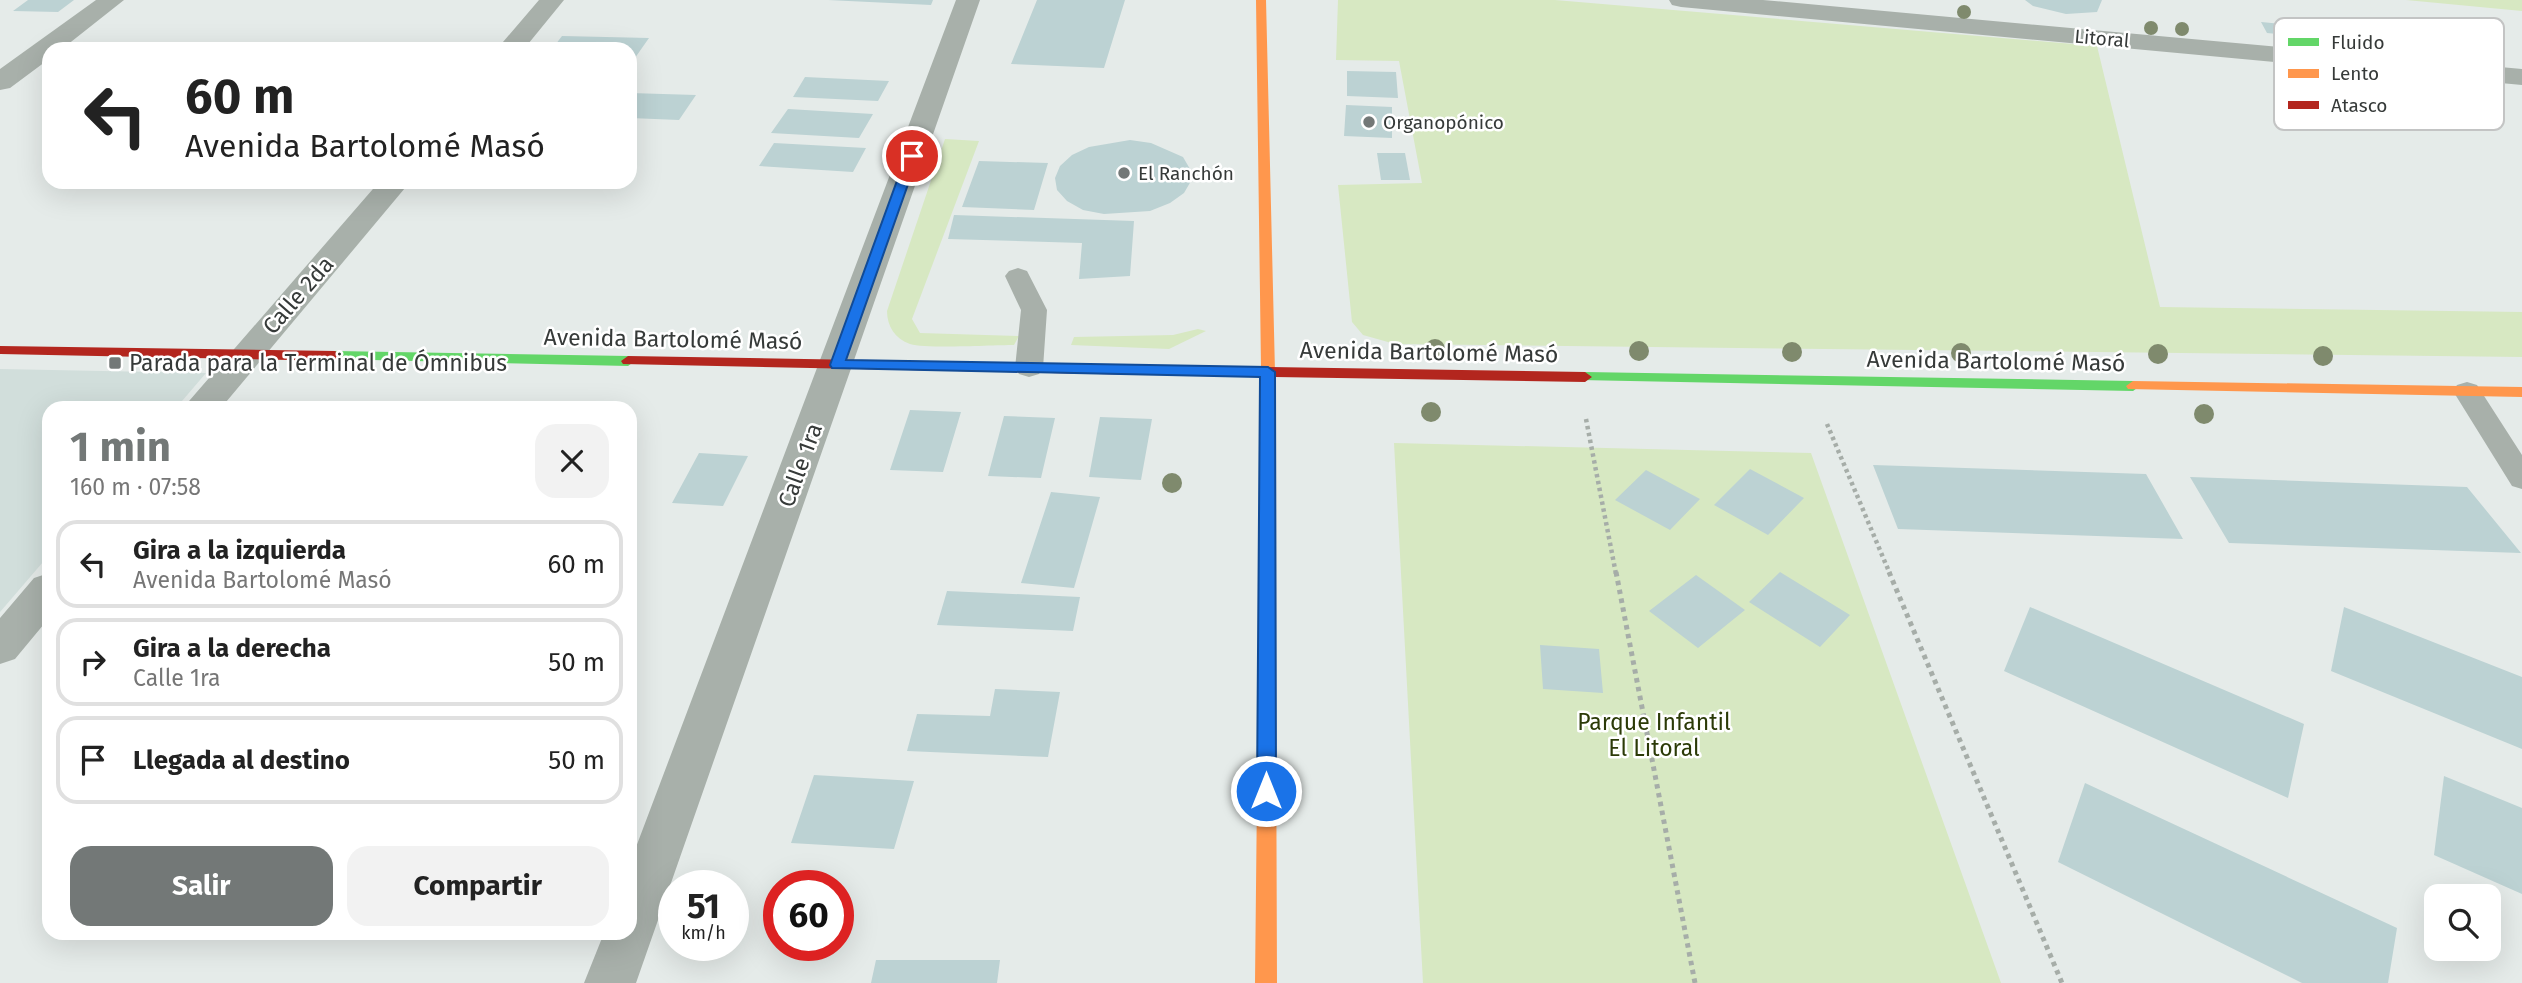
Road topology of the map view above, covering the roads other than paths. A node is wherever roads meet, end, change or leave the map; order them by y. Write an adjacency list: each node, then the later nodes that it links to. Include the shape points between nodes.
1 (113, 0): 6 (street)
2 (552, 0): 7 (street)
3 (968, 0): 17 (street, Calle 1ra)
4 (1261, 0): 19 (main road)
5 (1681, 0): 9 (street, Litoral)
6 (55, 42)
7 (516, 42)
8 (42, 52): 12 (street)
9 (2274, 54)
10 (2504, 75): 11 (street, Litoral)
11 (2522, 77)
12 (0, 82)
13 (389, 189): 16 (street, Calle 2da)
14 (1017, 276): 18 (lane, via 1034,310)
15 (0, 350): 16 (main road, Avenida Bartolomé Masó)
16 (246, 354): 17 (main road, Avenida Bartolomé Masó); 22 (street, Calle 2da)
17 (837, 365): 18 (main road, Avenida Bartolomé Masó); 26 (street, Calle 1ra)
18 (1029, 368): 19 (main road, Avenida Bartolomé Masó)
19 (1268, 372): 20 (main road, Avenida Bartolomé Masó); 29 (main road)
20 (2468, 391): 21 (main road, Avenida Bartolomé Masó); 23 (lane)
21 (2522, 392)
22 (207, 401)
23 (2520, 473)
24 (42, 597): 25 (street)
25 (0, 647)
26 (637, 909)
27 (626, 940): 28 (street, Calle 1ra)
28 (610, 983)
29 (1266, 983)

